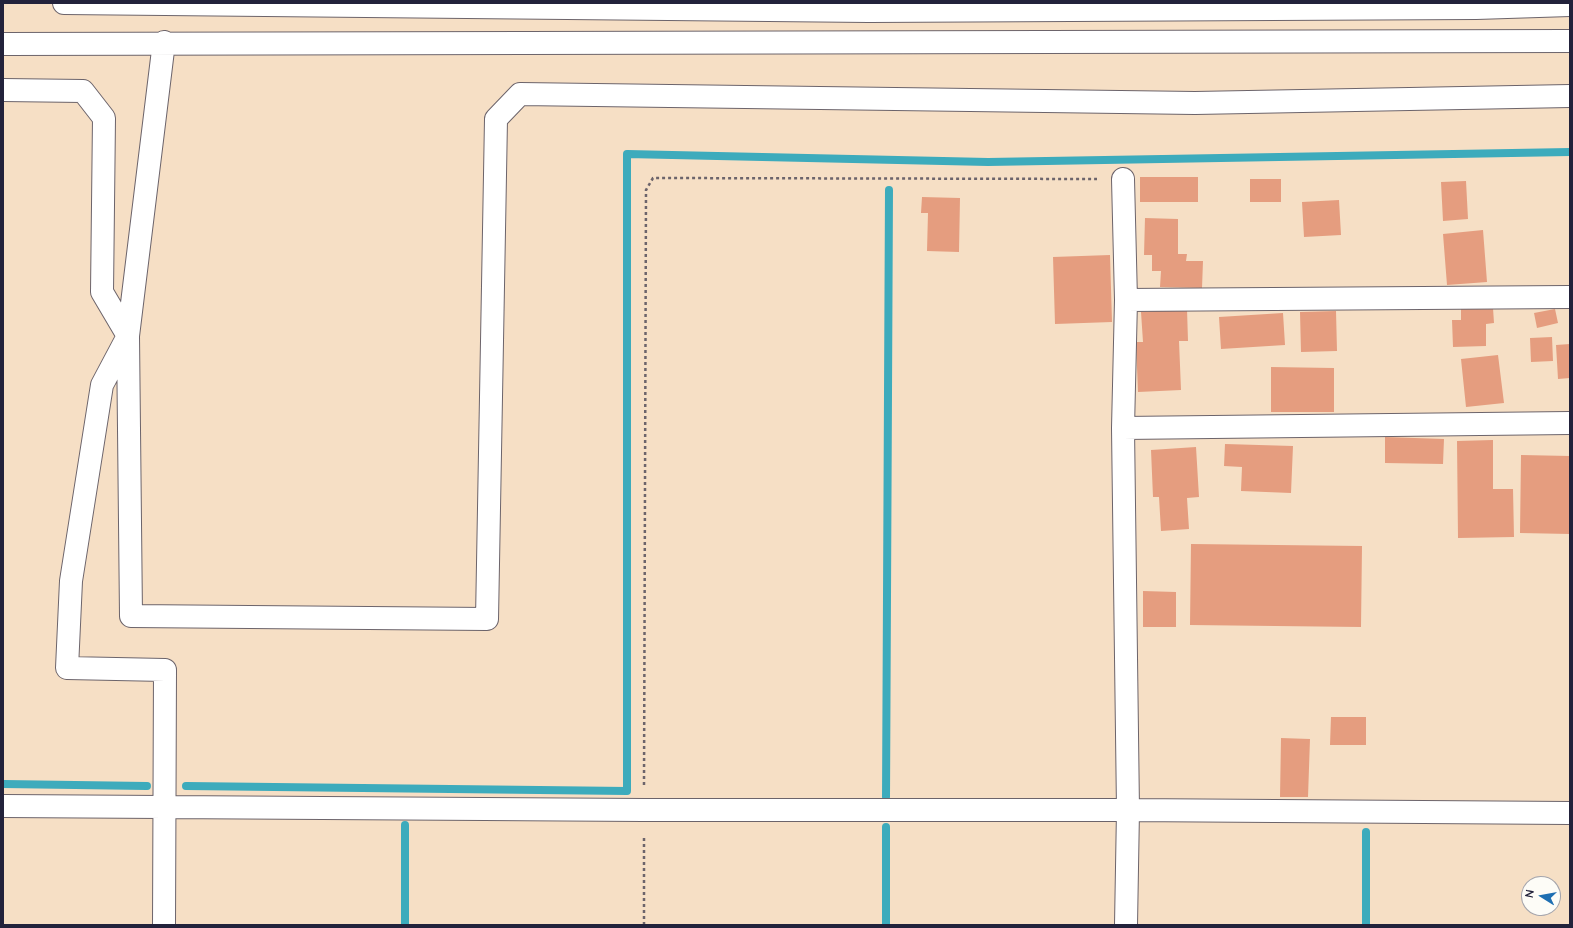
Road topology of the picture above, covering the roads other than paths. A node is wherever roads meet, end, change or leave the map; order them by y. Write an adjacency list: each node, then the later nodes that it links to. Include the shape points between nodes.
1 (64, 3): 2 (street, via 869,12 1476,8)
2 (1570, 5)
3 (1570, 41): 4 (street)
4 (164, 42): 5 (street); 11 (street)
5 (3, 44)
6 (3, 90): 11 (street, via 83,91 104,118 102,292)
7 (1570, 96): 11 (street, via 1195,103 520,94 496,118 487,619 131,616)
8 (1123, 179): 10 (street)
9 (1570, 297): 10 (street)
10 (1126, 300): 13 (street)
11 (128, 336): 15 (street, via 102,385 71,581 67,668 165,670)
12 (1570, 423): 13 (street)
13 (1123, 428): 16 (street)
14 (3, 806): 15 (street)
15 (164, 806): 16 (street, via 644,810); 18 (street)
16 (1128, 810): 17 (street); 19 (street)
17 (1570, 813)
18 (164, 925)
19 (1126, 925)

